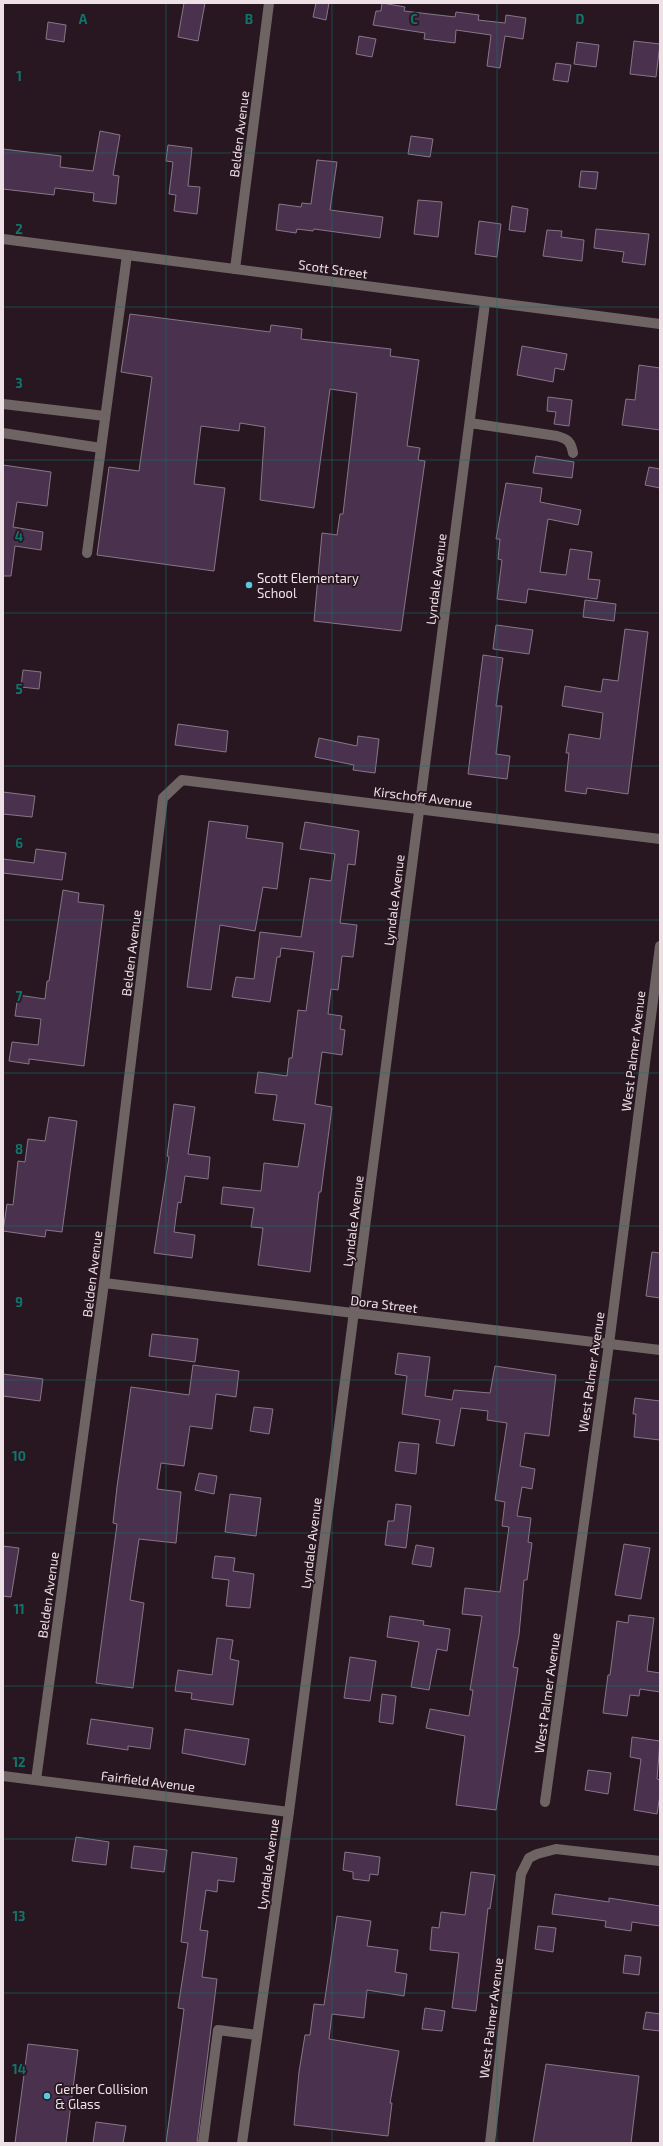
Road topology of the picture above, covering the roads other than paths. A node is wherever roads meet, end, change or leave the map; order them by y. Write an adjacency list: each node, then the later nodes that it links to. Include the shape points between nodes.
1 (269, 3): 4 (street, Belden Avenue)
2 (3, 239): 3 (street, Scott Street)
3 (127, 255): 4 (street, Scott Street); 8 (street)
4 (235, 269): 5 (street, Scott Street)
5 (485, 302): 6 (street, Scott Street); 9 (street, Lyndale Avenue)
6 (660, 324)
7 (3, 404): 8 (street)
8 (105, 416): 11 (street)
9 (470, 423): 12 (street, via 566,438); 15 (street, Lyndale Avenue)
10 (3, 433): 11 (street)
11 (101, 448): 13 (street)
12 (573, 453)
13 (87, 553)
14 (182, 780): 15 (street, Kirschoff Avenue); 18 (street, Belden Avenue, via 163,798)
15 (419, 809): 16 (street, Kirschoff Avenue); 19 (street, Lyndale Avenue)
16 (660, 839)
17 (660, 946): 20 (street, West Palmer Avenue)
18 (104, 1282): 19 (street, Dora Street); 23 (street, Belden Avenue)
19 (354, 1313): 20 (street, Dora Street); 25 (street, Lyndale Avenue)
20 (609, 1344): 21 (street, Dora Street); 24 (street, West Palmer Avenue)
21 (660, 1350)
22 (3, 1776): 23 (street, Fairfield Avenue)
23 (36, 1780): 25 (street, Fairfield Avenue)
24 (545, 1802)
25 (289, 1812): 27 (street, Lyndale Avenue)
26 (660, 1861): 30 (street, West Palmer Avenue, via 556,1849 529,1858 521,1874)
27 (257, 2035): 28 (street, via 218,2030); 29 (street, Lyndale Avenue)
28 (203, 2143)
29 (242, 2143)
30 (490, 2143)

